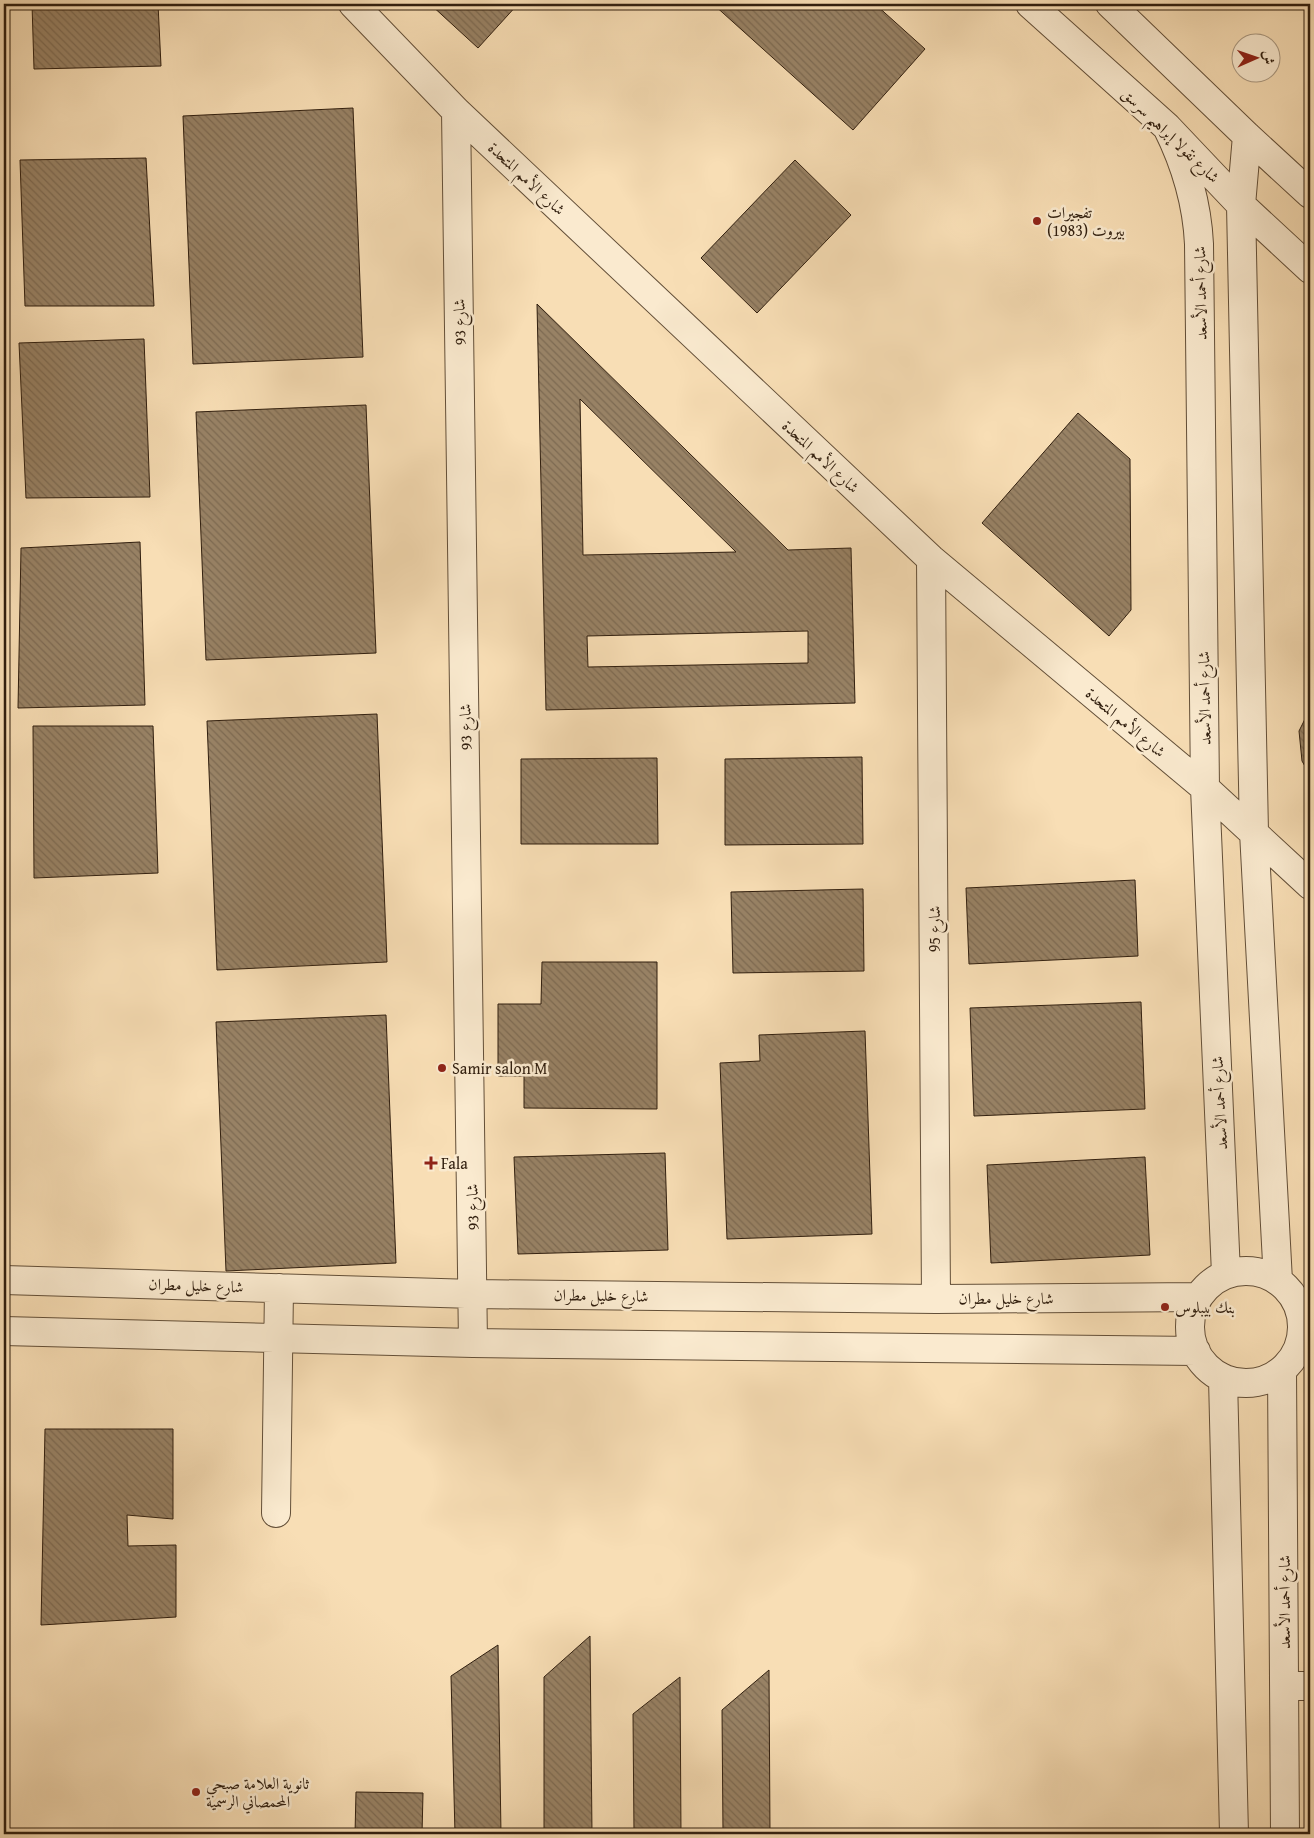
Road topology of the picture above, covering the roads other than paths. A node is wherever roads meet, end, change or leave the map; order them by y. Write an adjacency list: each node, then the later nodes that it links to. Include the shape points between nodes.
1 (353, 4): 4 (street, شارع الأمم المتحدة)
2 (1030, 4): 5 (street, شارع نقولا إبراهيم سرسق)
3 (1110, 4): 6 (street)
4 (456, 111): 10 (street, شارع الأمم المتحدة); 18 (street, شارع 93)
5 (1167, 127): 8 (street, شارع نقولا إبراهيم سرسق); 11 (street, شارع أحمد الأسعد, via 1191,187 1199,244)
6 (1247, 136): 7 (street); 8 (street)
7 (1310, 194)
8 (1242, 205): 9 (street, شارع نقولا إبراهيم سرسق); 12 (street)
9 (1310, 269)
10 (931, 559): 11 (street, شارع الأمم المتحدة); 20 (street, شارع 95)
11 (1205, 788): 12 (street, شارع الأمم المتحدة); 14 (street, شارع أحمد الأسعد)
12 (1254, 832): 13 (street, شارع الأمم المتحدة); 16 (street)
13 (1310, 885)
14 (1226, 1274): 16 (street, via 1253,1271); 19 (street)
15 (4, 1280): 17 (street, شارع خليل مطران)
16 (1278, 1281): 21 (street)
17 (279, 1288): 18 (street, شارع خليل مطران); 23 (street)
18 (474, 1294): 20 (street, شارع خليل مطران); 24 (street, شارع 93)
19 (1198, 1297): 20 (street, شارع خليل مطران); 25 (street, via 1190,1323)
20 (936, 1299)
21 (1305, 1312): 26 (street)
22 (4, 1331): 23 (street)
23 (280, 1338): 24 (street); 28 (street)
24 (473, 1343): 25 (street)
25 (1196, 1351): 27 (street, via 1212,1371)
26 (1295, 1363): 27 (street, via 1254,1383); 29 (street, شارع أحمد الأسعد)
27 (1223, 1378): 30 (street)
28 (276, 1513)
29 (1297, 1686): 31 (street, شارع أحمد الأسعد)
30 (1234, 1834)
31 (1285, 1834)

